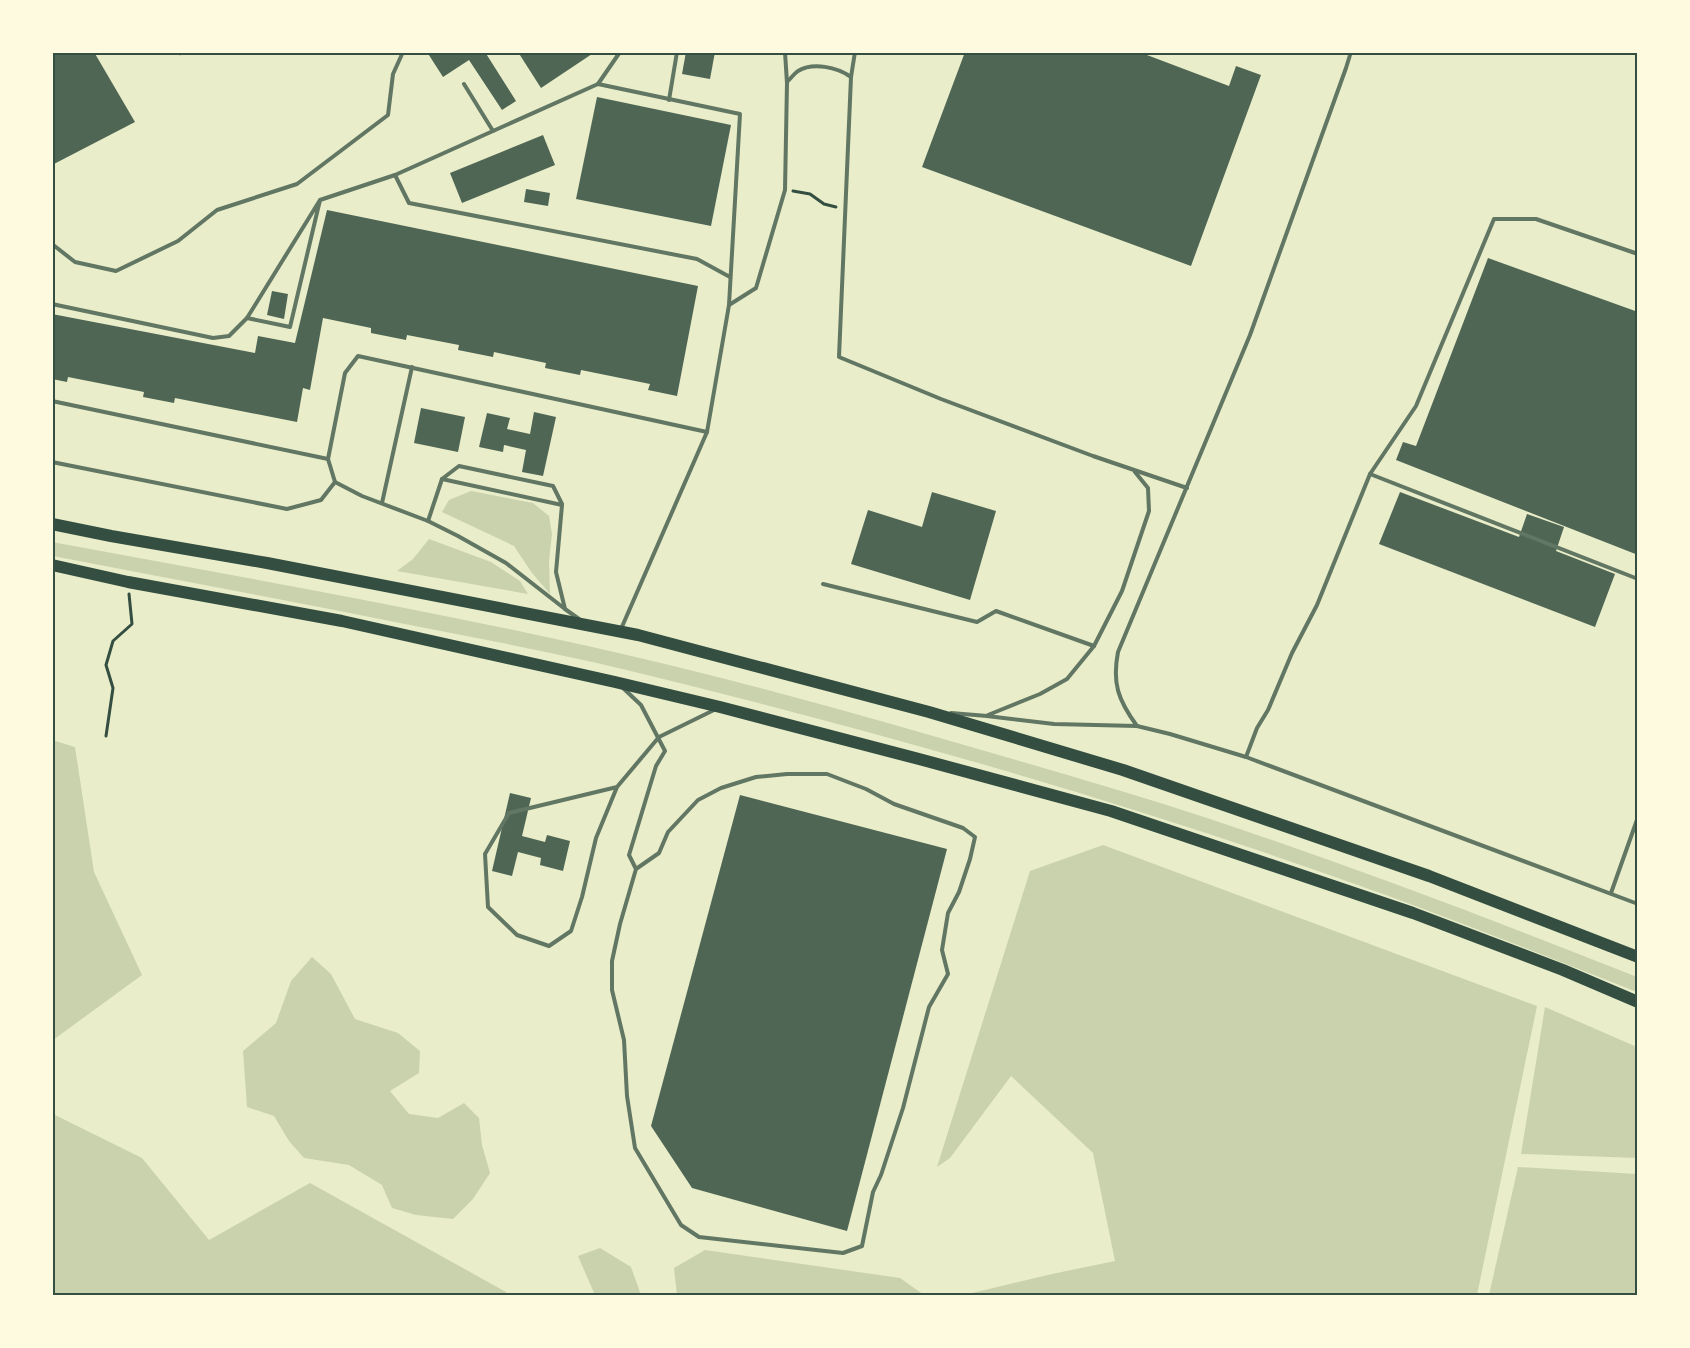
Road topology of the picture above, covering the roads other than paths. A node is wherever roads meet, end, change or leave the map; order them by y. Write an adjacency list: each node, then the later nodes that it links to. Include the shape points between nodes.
1 (403, 52): 15 (lane, via 393,74 388,115 297,184 217,210 178,241 116,271 75,262)
2 (620, 52): 10 (lane)
3 (677, 52): 11 (lane)
4 (785, 52): 8 (lane)
5 (855, 52): 7 (lane)
6 (1348, 52): 30 (lane, via 1346,68 1250,335)
7 (851, 77): 8 (lane, via 842,70 811,67 797,72); 26 (lane, via 840,359)
8 (787, 83): 19 (lane, via 785,190 756,288)
9 (464, 84): 12 (lane)
10 (598, 84): 11 (lane); 12 (lane)
11 (669, 100): 17 (lane, via 740,114)
12 (493, 131): 13 (lane)
13 (395, 175): 14 (lane); 17 (lane, via 408,203 697,260)
14 (320, 200): 20 (lane); 20 (lane, via 290,327)
15 (52, 244)
16 (1638, 254): 27 (lane, via 1536,219 1494,219 1416,406)
17 (730, 277): 19 (lane)
18 (52, 304): 20 (lane, via 213,338 229,336)
19 (729, 305): 23 (lane)
20 (247, 318)
21 (412, 367): 23 (lane); 24 (lane, via 358,356 345,373); 31 (lane)
22 (52, 401): 24 (lane)
23 (707, 432): 40 (lane)
24 (328, 459): 29 (lane)
25 (52, 462): 29 (lane, via 287,508 321,500)
26 (1135, 471): 30 (lane); 41 (lane, via 1148,488 1149,511 1122,591)
27 (1370, 474): 36 (lane); 48 (lane, via 1317,605)
28 (442, 479): 32 (lane); 32 (lane, via 459,466 553,486); 33 (lane)
29 (334, 482): 31 (lane)
30 (1187, 488): 46 (lane, via 1118,652 1116,684 1123,707)
31 (382, 503): 33 (lane)
32 (562, 505): 38 (lane, via 556,572)
33 (428, 521): 38 (lane, via 506,563)
34 (52, 524): 39 (main road)
35 (52, 566): 42 (main road, via 342,621)
36 (1638, 579)
37 (823, 584): 41 (lane, via 977,622 996,611)
38 (565, 609): 39 (lane)
39 (590, 626): 40 (main road)
40 (620, 631): 44 (main road)
41 (1094, 646): 45 (lane, via 1067,679)
42 (615, 682): 43 (main road); 47 (lane, via 641,705)
43 (720, 707): 47 (lane); 55 (main road, via 1111,812 1413,913)
44 (929, 712): 45 (lane); 54 (main road, via 1124,770 1429,876)
45 (987, 716): 46 (lane, via 1054,724)
46 (1137, 726): 48 (lane)
47 (659, 737): 49 (lane); 51 (lane, via 665,751 656,766 629,855)
48 (1246, 757): 52 (lane)
49 (617, 787): 49 (lane, via 509,813 485,854 488,907 517,935 549,946 571,931 596,838)
50 (1638, 817): 52 (lane)
51 (636, 869): 51 (lane, via 612,961 612,990 624,1040 635,1148 681,1225 699,1237 843,1253 862,1246 873,1192 903,1108 929,1006 948,974 942,950 948,913 959,892 975,837 963,828 894,804 827,774 756,777 698,800 668,832 659,853)
52 (1611, 893): 53 (lane)
53 (1638, 904)
54 (1638, 957)
55 (1638, 1002)

